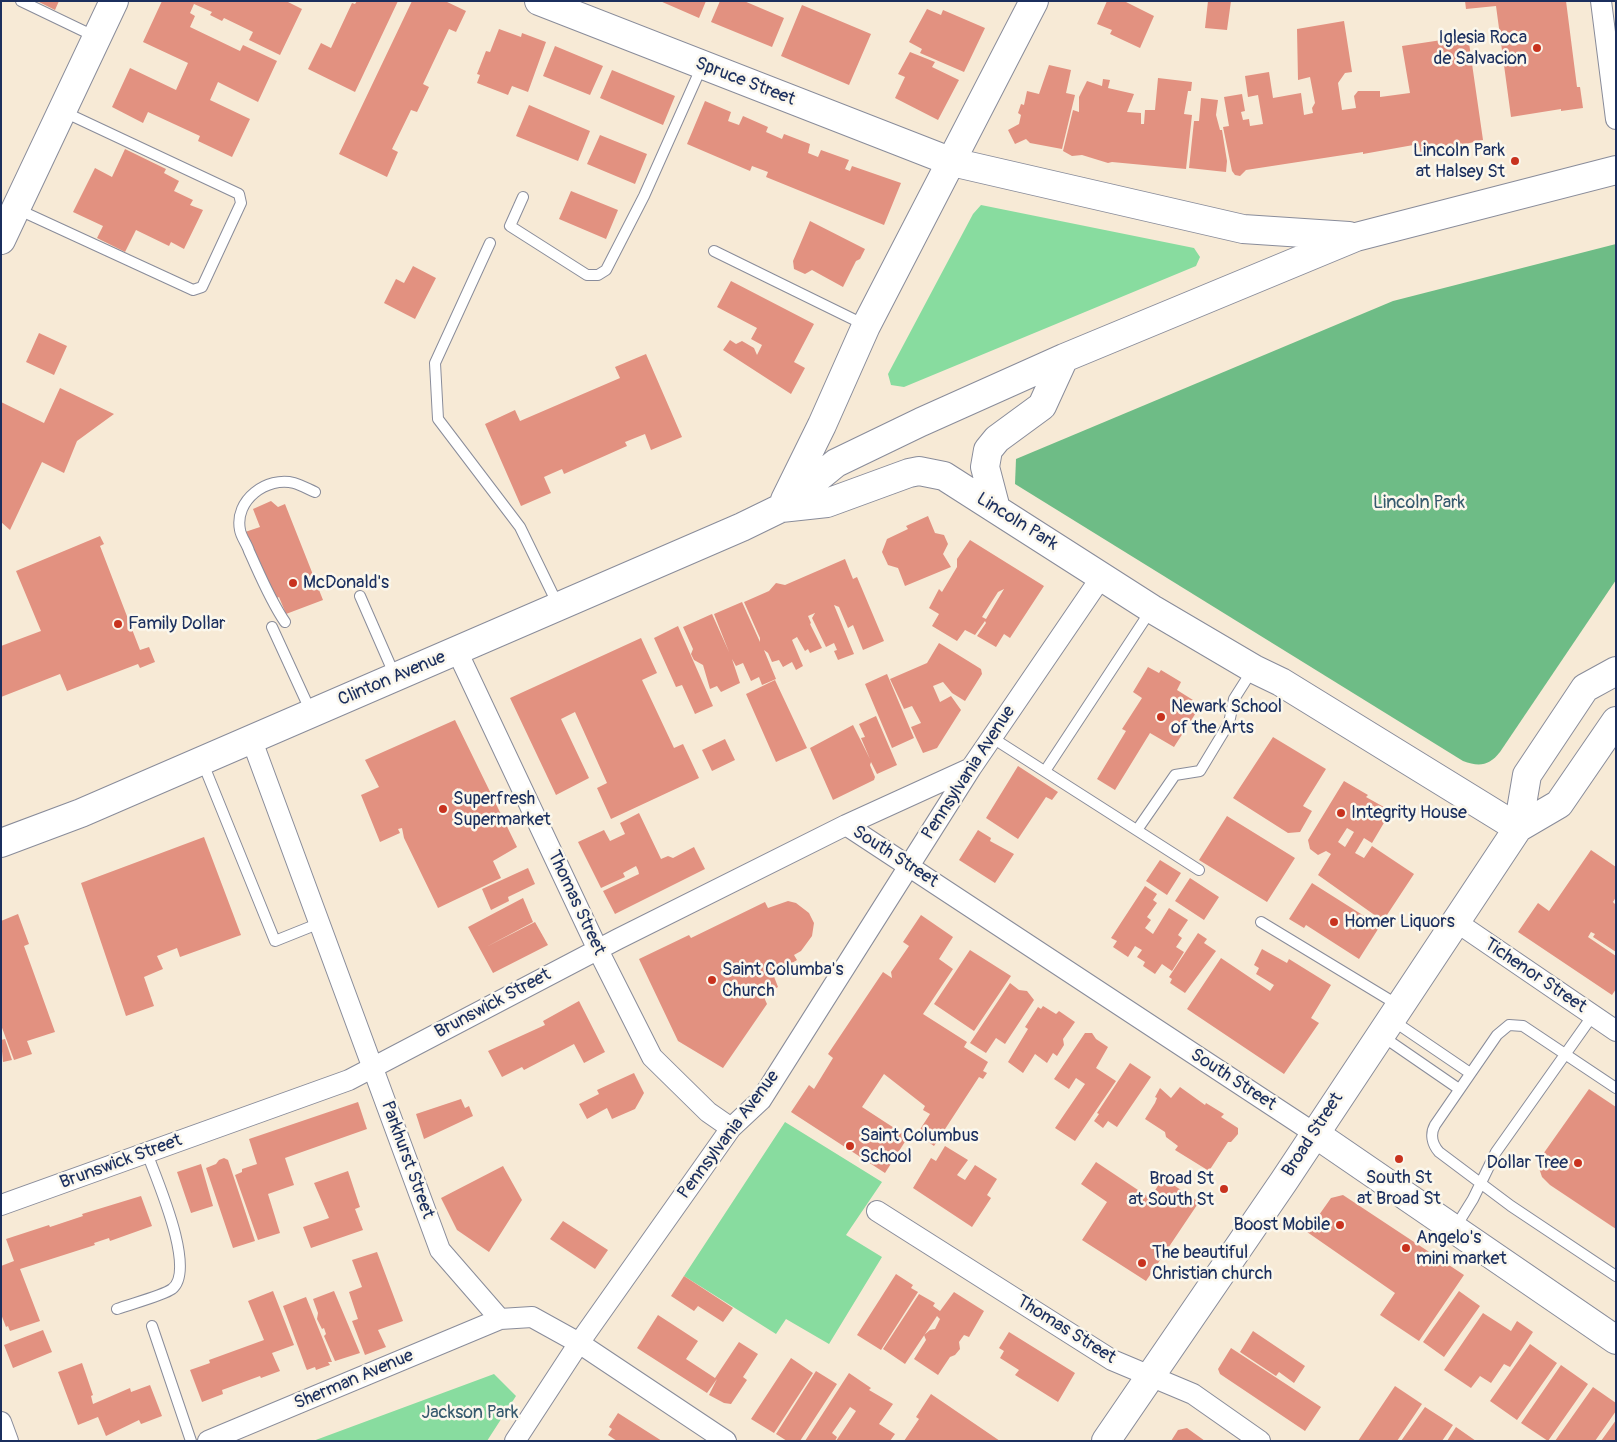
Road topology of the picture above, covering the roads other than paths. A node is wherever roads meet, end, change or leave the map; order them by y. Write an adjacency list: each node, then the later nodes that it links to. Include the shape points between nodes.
1 (22, 1): 6 (lane)
2 (114, 1): 6 (main road)
3 (539, 1): 7 (main road, Spruce Street)
4 (1034, 1): 10 (main road)
5 (1601, 1): 9 (street)
6 (97, 38): 8 (main road)
7 (702, 66): 10 (main road, Spruce Street); 12 (lane, via 644,196 606,270 598,275 587,275 510,226)
8 (62, 111): 13 (main road); 13 (lane, via 239,194 241,203 202,287 193,290)
9 (1616, 119)
10 (952, 162): 14 (main road, via 1244,229); 18 (main road)
11 (1616, 170): 14 (main road)
12 (524, 198)
13 (16, 209): 15 (main road)
14 (1356, 237): 19 (main road)
15 (1, 240)
16 (490, 243): 25 (lane, via 435,363 438,419 520,527)
17 (714, 252): 18 (lane)
18 (866, 326): 21 (main road, via 822,425)
19 (1064, 358): 21 (main road, via 836,462); 22 (main road, via 1042,406 996,439 988,450 985,467)
20 (315, 492): 27 (lane, via 293,483 263,487 252,493 241,514 240,530)
21 (780, 508): 22 (main road, Lincoln Park, via 826,503 919,471 944,476); 25 (main road, Clinton Avenue)
22 (996, 509): 23 (main road, Lincoln Park)
23 (1102, 576): 26 (main road, Lincoln Park); 36 (street, Pennsylvania Avenue)
24 (360, 596): 32 (lane)
25 (558, 606): 29 (main road, Clinton Avenue)
26 (1152, 609): 30 (main road, Lincoln Park); 39 (lane)
27 (285, 622)
28 (272, 627): 33 (lane)
29 (457, 651): 32 (main road, Clinton Avenue); 49 (street, Thomas Street)
30 (1254, 668): 41 (main road, Lincoln Park); 42 (lane, via 1234,699 1229,723 1200,771 1175,775)
31 (1616, 671): 41 (main road, Broad Street, via 1585,688 1527,775)
32 (395, 677): 33 (main road, Clinton Avenue)
33 (311, 713): 35 (main road, Clinton Avenue)
34 (1616, 721): 41 (main road, Broad Street, via 1559,804)
35 (251, 738): 37 (main road, Clinton Avenue); 48 (street, Parkhurst Street)
36 (991, 738): 38 (street, Pennsylvania Avenue); 39 (lane)
37 (202, 760): 43 (main road, Clinton Avenue, via 81,813); 48 (lane, via 276,941)
38 (971, 768): 40 (street, Brunswick Street); 44 (street, Pennsylvania Avenue)
39 (1045, 771): 42 (lane)
40 (846, 825): 44 (street, South Street); 49 (street, Brunswick Street)
41 (1518, 828): 46 (main road, Broad Street)
42 (1137, 830): 45 (lane)
43 (1, 843)
44 (909, 866): 58 (street, Pennsylvania Avenue, via 761,1100); 59 (street, South Street)
45 (1199, 870)
46 (1455, 921): 50 (street, Tichenor Street); 51 (main road, Broad Street)
47 (1261, 922): 51 (lane)
48 (320, 923): 54 (street, Parkhurst Street)
49 (598, 950): 54 (street, Brunswick Street); 58 (street, Thomas Street, via 652,1057 708,1112)
50 (1592, 1015): 52 (street, Tichenor Street); 53 (lane)
51 (1389, 1019): 55 (lane); 57 (lane); 59 (main road, Broad Street)
52 (1616, 1031)
53 (1566, 1055): 55 (lane, via 1523,1026 1509,1026 1497,1035); 56 (lane); 61 (lane, via 1496,1152)
54 (373, 1067): 60 (street, Brunswick Street, via 349,1080); 67 (street, Parkhurst Street, via 440,1250)
55 (1470, 1073): 57 (lane)
56 (1616, 1088)
57 (1459, 1089): 61 (lane, via 1433,1129 1433,1144)
58 (731, 1128): 70 (street, Pennsylvania Avenue)
59 (1314, 1133): 64 (main road, South Street); 71 (main road, Broad Street)
60 (147, 1153): 62 (street, Brunswick Street); 66 (lane, via 173,1228 180,1272 172,1290)
61 (1481, 1184): 64 (lane); 65 (lane)
62 (1, 1205)
63 (877, 1211): 71 (street, Thomas Street, via 1112,1360)
64 (1454, 1229): 69 (main road, South Street)
65 (1616, 1276)
66 (117, 1309)
67 (500, 1320): 70 (street, via 532,1317); 73 (street, Sherman Avenue)
68 (152, 1326): 75 (lane)
69 (1616, 1340)
70 (579, 1343): 76 (street, Pennsylvania Avenue); 77 (street)
71 (1149, 1376): 78 (main road, Broad Street); 79 (street, Thomas Street, via 1193,1394)
72 (1, 1422): 74 (street)
73 (216, 1439)
74 (8, 1441)
75 (191, 1441)
76 (515, 1441)
77 (726, 1441)
78 (1106, 1441)
79 (1260, 1441)

